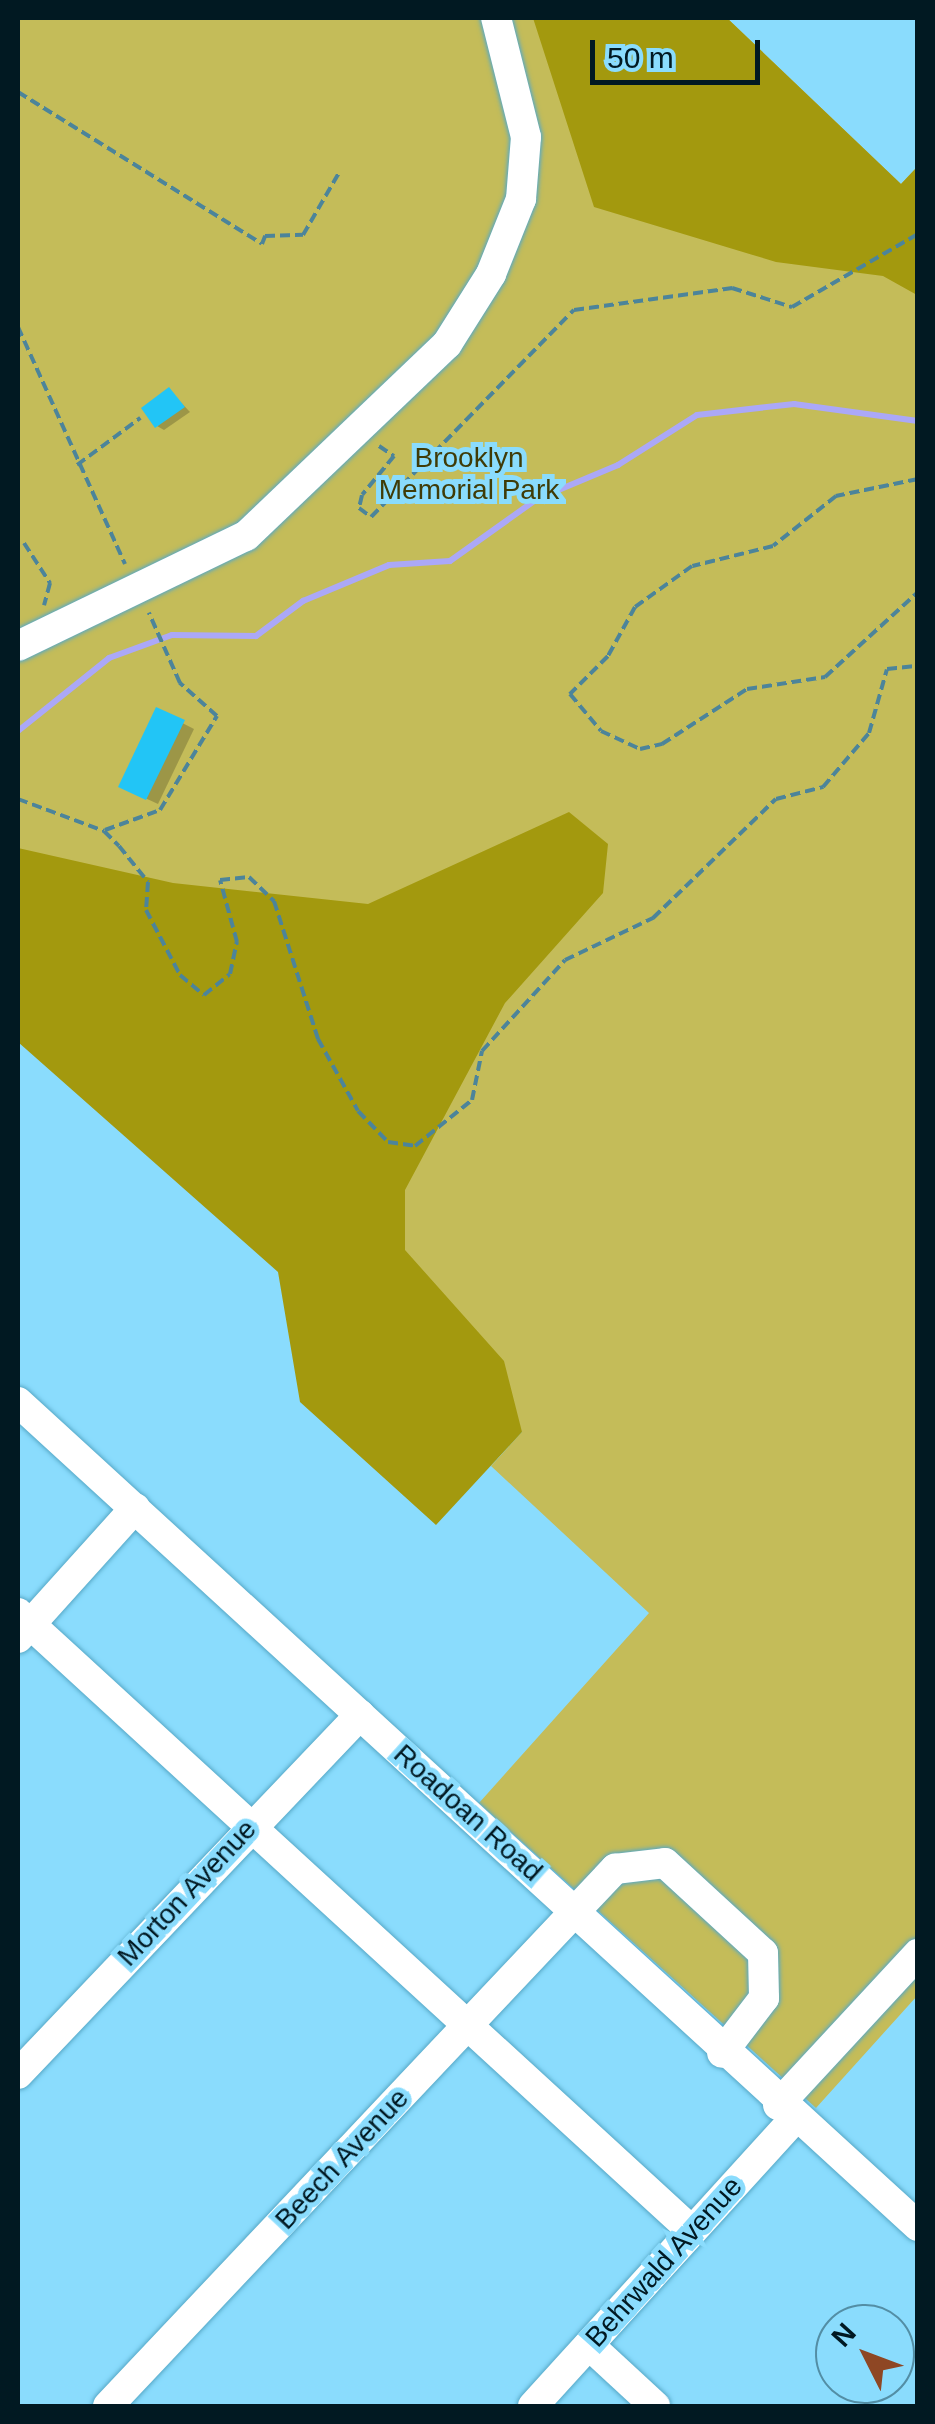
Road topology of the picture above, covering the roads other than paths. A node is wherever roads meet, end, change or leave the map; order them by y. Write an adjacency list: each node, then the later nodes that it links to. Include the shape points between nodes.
1 (496, 18): 2 (street, via 526,137 521,199 491,274 447,344 246,536 145,605)
2 (27, 642)
3 (18, 1402): 4 (street, Roadoan Road)
4 (135, 1508): 5 (street); 6 (street, Roadoan Road)
5 (22, 1626): 7 (street)
6 (360, 1715): 7 (street, Morton Avenue); 8 (street, Roadoan Road)
7 (251, 1824): 10 (street); 12 (street, Morton Avenue)
8 (572, 1906): 10 (street, Beech Avenue); 11 (street, Roadoan Road); 11 (street, Beech Avenue, via 615,1869 665,1863 751,1936 768,1975 764,1998)
9 (918, 1954): 13 (street, Behrwald Avenue)
10 (468, 2026): 15 (street); 17 (street, Beech Avenue)
11 (722, 2052): 13 (street, Roadoan Road)
12 (18, 2074)
13 (787, 2111): 14 (street, Roadoan Road); 15 (street, Behrwald Avenue)
14 (912, 2211)
15 (692, 2231): 16 (street, Behrwald Avenue)
16 (589, 2345): 18 (street, Behrwald Avenue); 19 (street)
17 (108, 2406)
18 (532, 2406)
19 (655, 2406)

